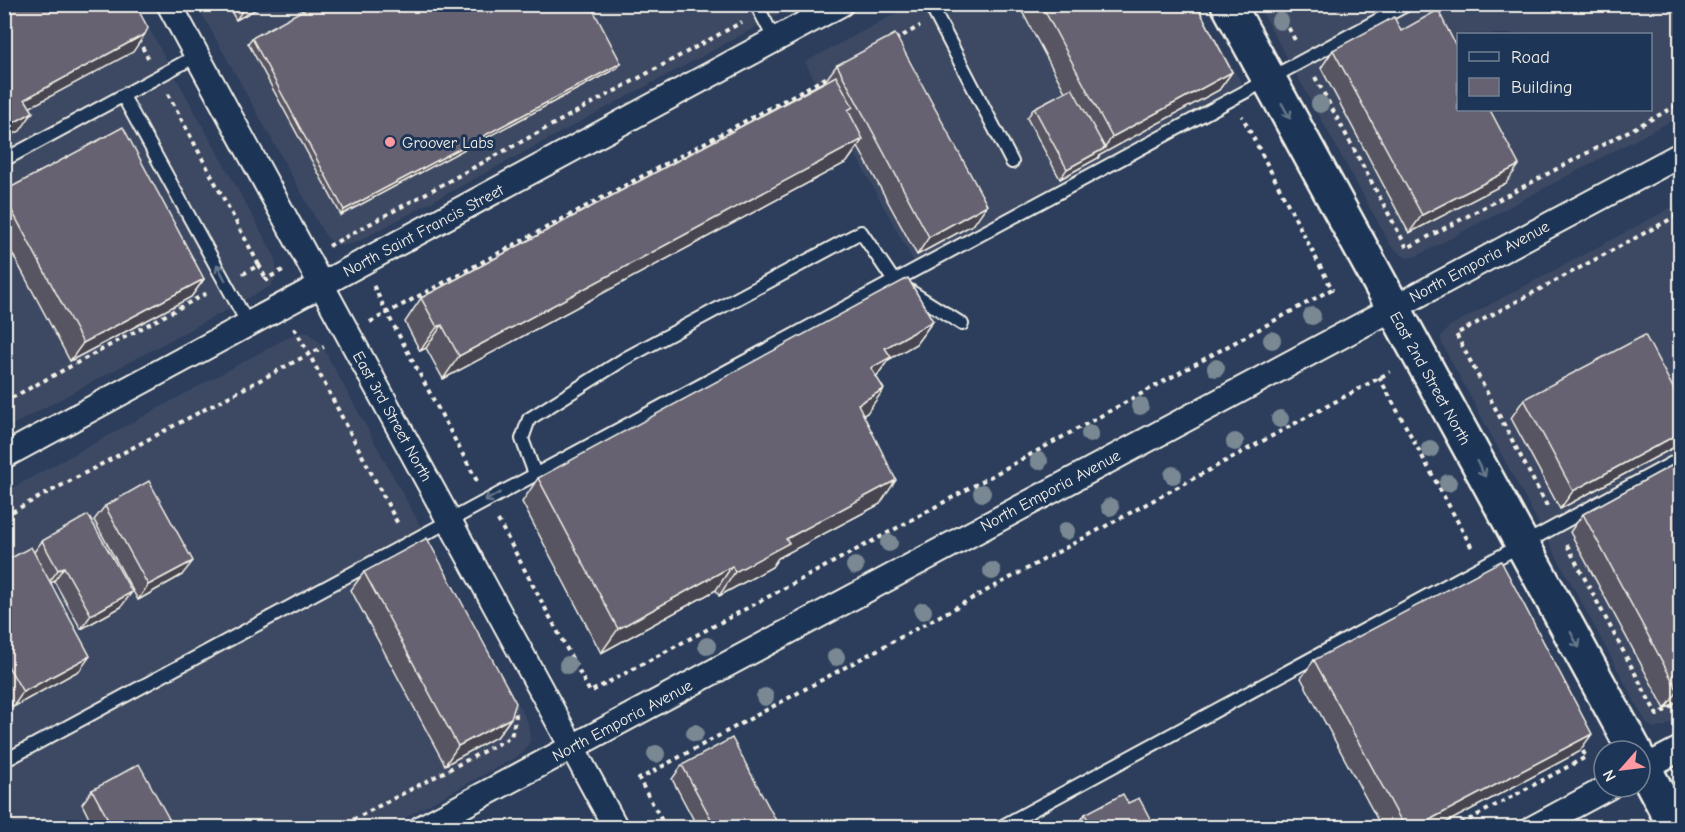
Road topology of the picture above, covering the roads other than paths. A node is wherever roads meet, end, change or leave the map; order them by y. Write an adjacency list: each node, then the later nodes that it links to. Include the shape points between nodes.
1 (169, 4): 8 (street, East 3rd Street North)
2 (841, 4): 7 (street, North Saint Francis Street)
3 (930, 4): 13 (lane)
4 (1228, 4): 9 (street, East 2nd Street North)
5 (1408, 4): 9 (lane)
6 (758, 8): 7 (lane)
7 (775, 40): 15 (street, North Saint Francis Street)
8 (196, 56): 10 (lane); 15 (street, East 3rd Street North)
9 (1269, 79): 14 (lane); 16 (street, East 2nd Street North, one-way to 16)
10 (123, 96): 12 (lane); 17 (lane, one-way to 10)
11 (1680, 155): 16 (street, North Emporia Avenue)
12 (4, 160)
13 (1012, 162)
14 (894, 281): 18 (lane); 21 (lane); 21 (lane, via 861,232 626,358 529,419 522,439)
15 (321, 285): 17 (street, North Saint Francis Street); 22 (street, East 3rd Street North)
16 (1393, 307): 23 (street, East 2nd Street North, one-way to 23); 25 (street, North Emporia Avenue)
17 (248, 324): 19 (street, North Saint Francis Street)
18 (962, 324)
19 (4, 456)
20 (1680, 459): 23 (lane)
21 (535, 474): 22 (lane, one-way to 22)
22 (449, 520): 25 (street, East 3rd Street North); 28 (lane)
23 (1522, 543): 24 (street, East 2nd Street North, one-way to 24); 33 (lane)
24 (1628, 739)
25 (572, 747): 31 (street, North Emporia Avenue); 32 (street, East 3rd Street North)
26 (1680, 749): 27 (street)
27 (1652, 758)
28 (4, 761)
29 (1652, 784): 35 (street, East 2nd Street North)
30 (1592, 796): 34 (street)
31 (421, 828)
32 (616, 828)
33 (999, 828)
34 (1533, 828)
35 (1676, 828)

